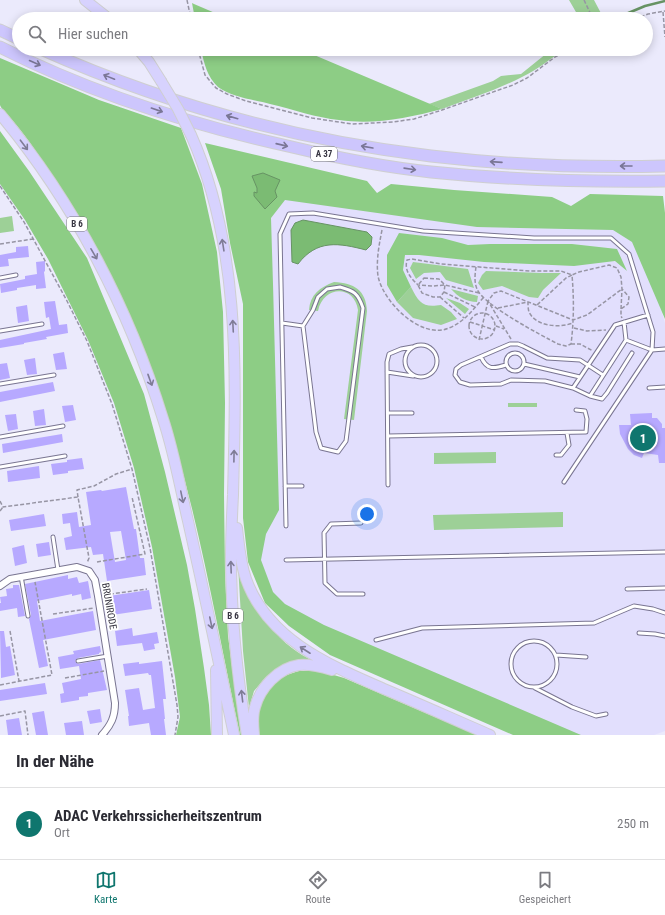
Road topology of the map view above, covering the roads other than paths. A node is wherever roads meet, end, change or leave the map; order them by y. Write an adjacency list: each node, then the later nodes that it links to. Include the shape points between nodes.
1 (85, 0): 2 (highway)
2 (100, 12)
3 (0, 30): 4 (highway)
4 (12, 36)
5 (0, 47): 6 (highway, A 37, one-way to 6)
6 (12, 52)
7 (20, 56): 12 (highway, A 37, one-way to 12, via 65,76 186,121 322,154 394,167 480,176)
8 (58, 56): 11 (highway, A 37, one-way to 8, via 584,166 482,161 390,151 258,124 190,105 115,80)
9 (144, 56): 62 (highway, B 6, one-way to 9, bridge, via 234,351 224,245 210,185 191,135 178,109)
10 (0, 114): 80 (highway, B 6, one-way to 80, via 43,171 78,225 99,263 136,344 174,458)
11 (665, 166)
12 (665, 181)
13 (16, 275): 14 (lane)
14 (0, 278)
15 (648, 315): 16 (lane); 17 (lane, via 629,254 610,238 534,238 423,231 313,212 289,214 280,234); 26 (lane, via 653,332)
16 (624, 322): 21 (lane); 33 (lane, via 615,325)
17 (282, 323): 19 (lane); 60 (lane)
18 (42, 324): 20 (lane)
19 (303, 326): 19 (lane, via 318,297 327,289 340,286 353,291 359,297 363,308 349,420 346,441 338,452 321,448 316,432)
20 (0, 331)
21 (626, 340): 26 (lane); 36 (lane)
22 (412, 347): 35 (lane, via 389,354); 38 (lane, via 405,361 408,371); 38 (lane, via 427,346 432,349 436,358 432,372 422,377)
23 (505, 347): 24 (lane, via 518,344); 29 (lane); 30 (lane)
24 (528, 348): 28 (lane); 33 (lane, via 547,358 575,358)
25 (665, 349): 26 (lane)
26 (652, 350): 52 (lane)
27 (632, 353): 45 (lane, via 602,399)
28 (521, 355): 29 (lane, via 516,352); 31 (lane)
29 (508, 356): 32 (lane)
30 (480, 357): 32 (lane, via 489,368); 40 (lane, via 456,369 455,375 460,382 470,385 501,384)
31 (524, 364): 34 (lane); 39 (lane)
32 (506, 365): 34 (lane, via 510,370)
33 (588, 365): 36 (lane); 39 (lane)
34 (516, 371): 40 (lane)
35 (387, 372): 38 (lane); 47 (lane)
36 (603, 374): 45 (lane)
37 (54, 375): 41 (lane)
38 (417, 376)
39 (580, 377): 43 (lane)
40 (517, 380): 43 (lane, via 545,381)
41 (0, 384)
42 (665, 387): 44 (lane)
43 (573, 388): 45 (lane)
44 (649, 388)
45 (590, 396)
46 (576, 410): 50 (lane, via 585,411)
47 (388, 413): 48 (lane); 53 (lane)
48 (412, 413)
49 (63, 426): 54 (lane)
50 (586, 432): 51 (lane); 52 (lane)
51 (567, 433): 53 (lane); 55 (lane, via 569,445 561,455)
52 (596, 433): 58 (lane)
53 (388, 436): 59 (lane)
54 (0, 437)
55 (556, 455)
56 (65, 456): 57 (lane)
57 (0, 467)
58 (564, 482)
59 (388, 485)
60 (285, 486): 61 (lane); 64 (lane)
61 (302, 486)
62 (233, 495): 85 (highway, one-way to 62, via 294,643 270,620 261,607 246,579 241,562); 92 (highway, B 6, one-way to 62, via 234,620 231,555)
63 (360, 523): 68 (lane, via 331,524 324,533)
64 (286, 526)
65 (53, 537): 69 (lane)
66 (665, 552): 68 (lane)
67 (286, 560): 68 (lane)
68 (325, 560): 74 (lane, via 325,583 337,594)
69 (58, 570): 70 (street); 82 (street, BRUNIRODE, via 78,566 89,571 95,580)
70 (21, 576): 71 (street, via 10,579); 76 (lane)
71 (0, 586)
72 (665, 588): 73 (lane)
73 (627, 589)
74 (362, 594)
75 (665, 613): 79 (lane, via 634,606 594,623 422,628)
76 (28, 616)
77 (639, 634): 78 (lane)
78 (665, 636)
79 (376, 640)
80 (217, 650): 90 (highway); 91 (highway, B 6)
81 (556, 655): 83 (lane); 86 (lane, via 558,663 554,677 542,687); 86 (lane, via 546,644 538,641 531,641 517,648 511,662 511,670 520,683)
82 (108, 656): 84 (lane); 89 (street, BRUNIRODE, via 116,703 112,722)
83 (586, 657)
84 (78, 661)
85 (352, 675): 88 (highway); 93 (highway, via 315,665 299,665 283,672 269,681 258,699 254,708)
86 (534, 688): 87 (lane, via 596,716)
87 (606, 714)
88 (488, 734)
89 (102, 735)
90 (217, 735)
91 (234, 735)
92 (247, 735)
93 (254, 735)

